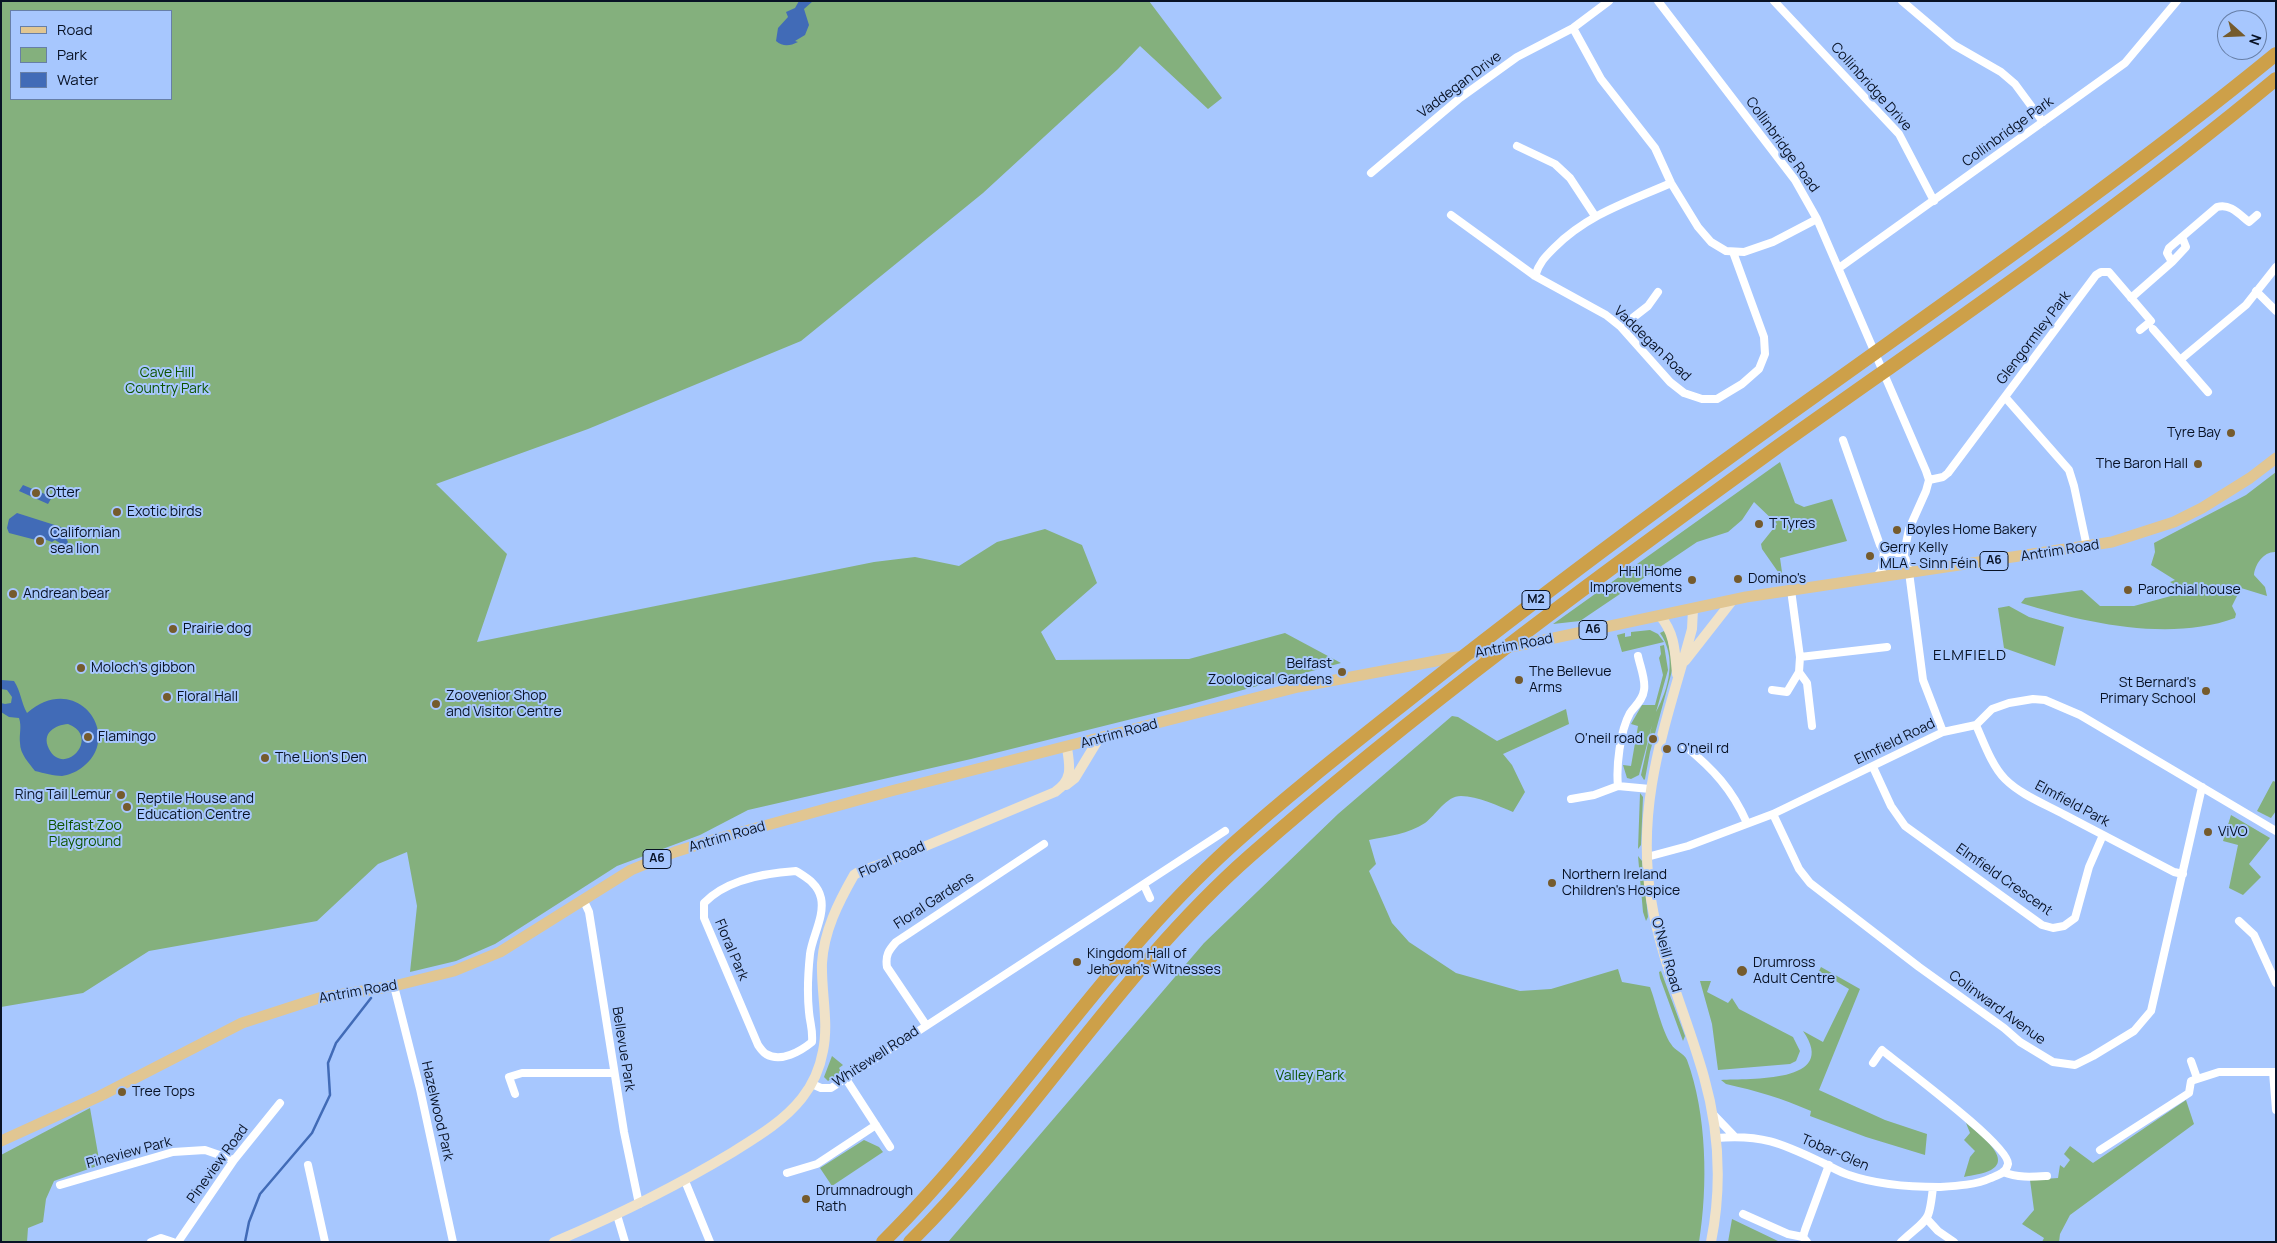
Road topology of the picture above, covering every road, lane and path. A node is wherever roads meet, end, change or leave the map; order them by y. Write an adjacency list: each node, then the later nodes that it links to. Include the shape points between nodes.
1 (1609, 1): 6 (street)
2 (1658, 1): 17 (street, Collinbridge Road, via 1795,180)
3 (1774, 1): 13 (street, Collinbridge Drive, via 1899,134)
4 (1902, 1): 9 (street, via 1954,45 2001,72)
5 (2178, 1): 9 (street, Collinbridge Park, via 2125,63)
6 (1573, 28): 11 (street, Vaddegan Drive, via 1517,57 1460,98); 12 (street, via 1600,79 1655,148)
7 (2276, 54): 121 (highway, M2, via 2129,170 1552,586 1286,798 1230,846 1147,930 954,1164)
8 (2276, 79): 122 (highway, M2, via 2178,158 2042,258 1619,562 1310,804 1245,860 1160,945 947,1203)
9 (2043, 122): 13 (street, Collinbridge Park)
10 (1517, 146): 16 (street, via 1555,164 1570,178)
11 (1371, 173)
12 (1671, 183): 16 (street); 19 (street, via 1711,242)
13 (1934, 201): 22 (street, Collinbridge Park)
14 (1451, 215): 23 (street, Vaddegan Road)
15 (2257, 215): 18 (street, via 2249,222 2230,207 2217,206)
16 (1595, 216): 23 (street, via 1570,232 1539,264)
17 (1817, 219): 19 (street, via 1773,242 1744,252); 22 (street, Collinbridge Road)
18 (2182, 237): 20 (street, via 2186,247); 20 (street, via 2169,248 2167,253)
19 (1733, 252): 28 (street, Vaddegan Road, via 1764,337 1765,354 1759,369 1742,384 1718,399 1702,399 1684,393 1670,382)
20 (2172, 262): 26 (street)
21 (2276, 267): 24 (street)
22 (1839, 268): 36 (street, Collinbridge Road)
23 (1536, 276): 28 (street, Vaddegan Road, via 1606,315)
24 (2256, 291): 27 (street); 31 (street, via 2246,305)
25 (1658, 292): 28 (street, via 1648,306)
26 (2131, 298): 30 (street, Glengormley Park, via 2150,321); 33 (street, Glengormley Park, via 2108,272 2096,275)
27 (2276, 311)
28 (1621, 327)
29 (2153, 329): 31 (street)
30 (2140, 330)
31 (2180, 360): 32 (street)
32 (2208, 392)
33 (2005, 397): 36 (street, Glengormley Park, via 1948,473); 37 (street, via 2068,470)
34 (1843, 440): 38 (street)
35 (2276, 458): 37 (main road, Antrim Road / A6, via 2218,499 2174,522 2137,536)
36 (1929, 480): 39 (street, via 1909,529)
37 (2087, 547): 40 (main road, Antrim Road / A6)
38 (1884, 551): 39 (street); 41 (street, via 1882,570)
39 (1904, 553): 40 (street)
40 (1909, 572): 41 (main road, Antrim Road / A6); 55 (street, via 1923,680)
41 (1876, 577): 42 (main road, Antrim Road / A6)
42 (1791, 590): 43 (main road, Antrim Road / A6); 48 (street)
43 (1732, 600): 44 (main road, Antrim Road / A6); 49 (street)
44 (1693, 609): 45 (main road, Antrim Road / A6); 49 (street, O'Neill Road, via 1692,629)
45 (1660, 616): 51 (street, via 1673,636); 56 (main road, Antrim Road / A6, via 1298,688)
46 (1887, 647): 48 (street)
47 (1638, 656): 61 (street, via 1645,688 1624,728)
48 (1800, 657): 50 (street)
49 (1683, 664): 51 (street, O'Neill Road)
50 (1799, 672): 52 (street, via 1787,692); 54 (street, via 1807,683)
51 (1678, 680): 63 (street, O'Neill Road, via 1658,747)
52 (1772, 690)
53 (1976, 725): 55 (street, Elmfield Road); 62 (street, via 1992,709 2024,700 2045,700 2080,715); 69 (street, Elmfield Park, via 2004,779)
54 (1812, 726)
55 (1943, 732): 59 (street, Elmfield Road)
56 (1098, 740): 58 (main road, Antrim Road / A6); 60 (street, Floral Road, via 1075,778)
57 (1685, 746): 66 (street, via 1725,784)
58 (1067, 748): 60 (street, via 1070,770); 75 (main road, Antrim Road / A6, via 892,791 675,852 631,870)
59 (1873, 767): 65 (street, Elmfield Road); 69 (street, Elmfield Crescent, via 1891,806 1906,826 2042,925 2064,926 2075,918 2089,867)
60 (1064, 786): 80 (street, Floral Road, via 857,872 840,900 826,937 822,964)
61 (1618, 786): 63 (street); 64 (street)
62 (2202, 787): 68 (street); 72 (street, Colinward Avenue)
63 (1650, 789): 71 (street, O'Neill Road)
64 (1571, 799)
65 (1773, 814): 66 (street, Elmfield Road); 72 (street, Colinward Avenue, via 1799,869 1810,883 2020,1042 2053,1062 2075,1065 2114,1044 2143,1022 2151,1011)
66 (1747, 823): 71 (street, Elmfield Road, via 1688,846)
67 (1225, 831): 73 (street, Whitewell Road)
68 (2276, 831)
69 (2102, 836): 72 (street, Elmfield Park)
70 (1044, 844): 81 (street, Floral Gardens, via 896,942 889,950 885,958 887,967)
71 (1647, 857): 92 (street, O'Neill Road, via 1660,942 1704,1077)
72 (2184, 874)
73 (1144, 885): 74 (street); 81 (street, Whitewell Road)
74 (1150, 898)
75 (583, 899): 78 (main road, Antrim Road / A6, via 500,952 454,971); 85 (street, Bellevue Park, via 589,912)
76 (2239, 921): 77 (street, via 2254,935)
77 (2276, 983)
78 (394, 986): 96 (main road, Antrim Road / A6, via 319,998 242,1023 100,1096); 117 (street, Hazelwood Park)
79 (808, 998): 79 (street, Floral Park, via 812,1042 799,1053 778,1057 766,1054 758,1045 704,918 704,903 714,893 730,885 774,873 796,871 812,881 821,897 821,910 810,953); 80 (street)
80 (824, 998): 88 (street, Floral Road, via 823,1051)
81 (926, 1025): 87 (street, Whitewell Road)
82 (2191, 1061): 86 (street)
83 (1873, 1063): 102 (street, via 1882,1050 1977,1126 2006,1156 2008,1164)
84 (2274, 1072): 86 (street, via 2219,1072); 91 (street)
85 (614, 1073): 89 (street, via 522,1073 509,1077); 108 (street, Bellevue Park)
86 (2198, 1078): 98 (street, via 2191,1081 2189,1093)
87 (846, 1079): 88 (street, Whitewell Road, via 831,1088); 93 (street)
88 (812, 1084): 105 (street, Whitewell Road, via 801,1100 780,1119)
89 (515, 1094)
90 (280, 1103): 99 (street, Pineview Road)
91 (2276, 1110)
92 (1712, 1113): 94 (street); 95 (street, O'Neill Road)
93 (876, 1125): 97 (street); 103 (street, via 817,1164)
94 (1735, 1137): 95 (street, Tobar-Glen); 101 (street, Tobar-Glen, via 1775,1141)
95 (1716, 1138): 123 (street, O'Neill Road, via 1718,1185)
96 (1, 1141)
97 (890, 1147)
98 (2100, 1150)
99 (234, 1160): 106 (street, Pineview Park, via 205,1150 173,1152); 115 (street, Pineview Road)
100 (308, 1165): 116 (street)
101 (1829, 1165): 107 (street, Tobar-Glen, via 1875,1182); 112 (street)
102 (2004, 1172): 104 (street, via 2027,1178); 107 (street, Tobar-Glen, via 1985,1181)
103 (787, 1173)
104 (2047, 1176)
105 (685, 1181): 108 (street, Whitewell Road); 120 (street)
106 (60, 1185)
107 (1933, 1187): 111 (street)
108 (639, 1204): 110 (street, Whitewell Road)
109 (1743, 1214): 112 (street)
110 (617, 1215): 118 (street, Whitewell Road); 119 (street)
111 (1928, 1219): 124 (street); 125 (street)
112 (1805, 1239)
113 (150, 1242): 114 (street, via 161,1238)
114 (173, 1242)
115 (178, 1242)
116 (325, 1242)
117 (453, 1242)
118 (554, 1242)
119 (625, 1242)
120 (710, 1242)
121 (883, 1242)
122 (910, 1242)
123 (1711, 1242)
124 (1901, 1242)
125 (1954, 1242)

